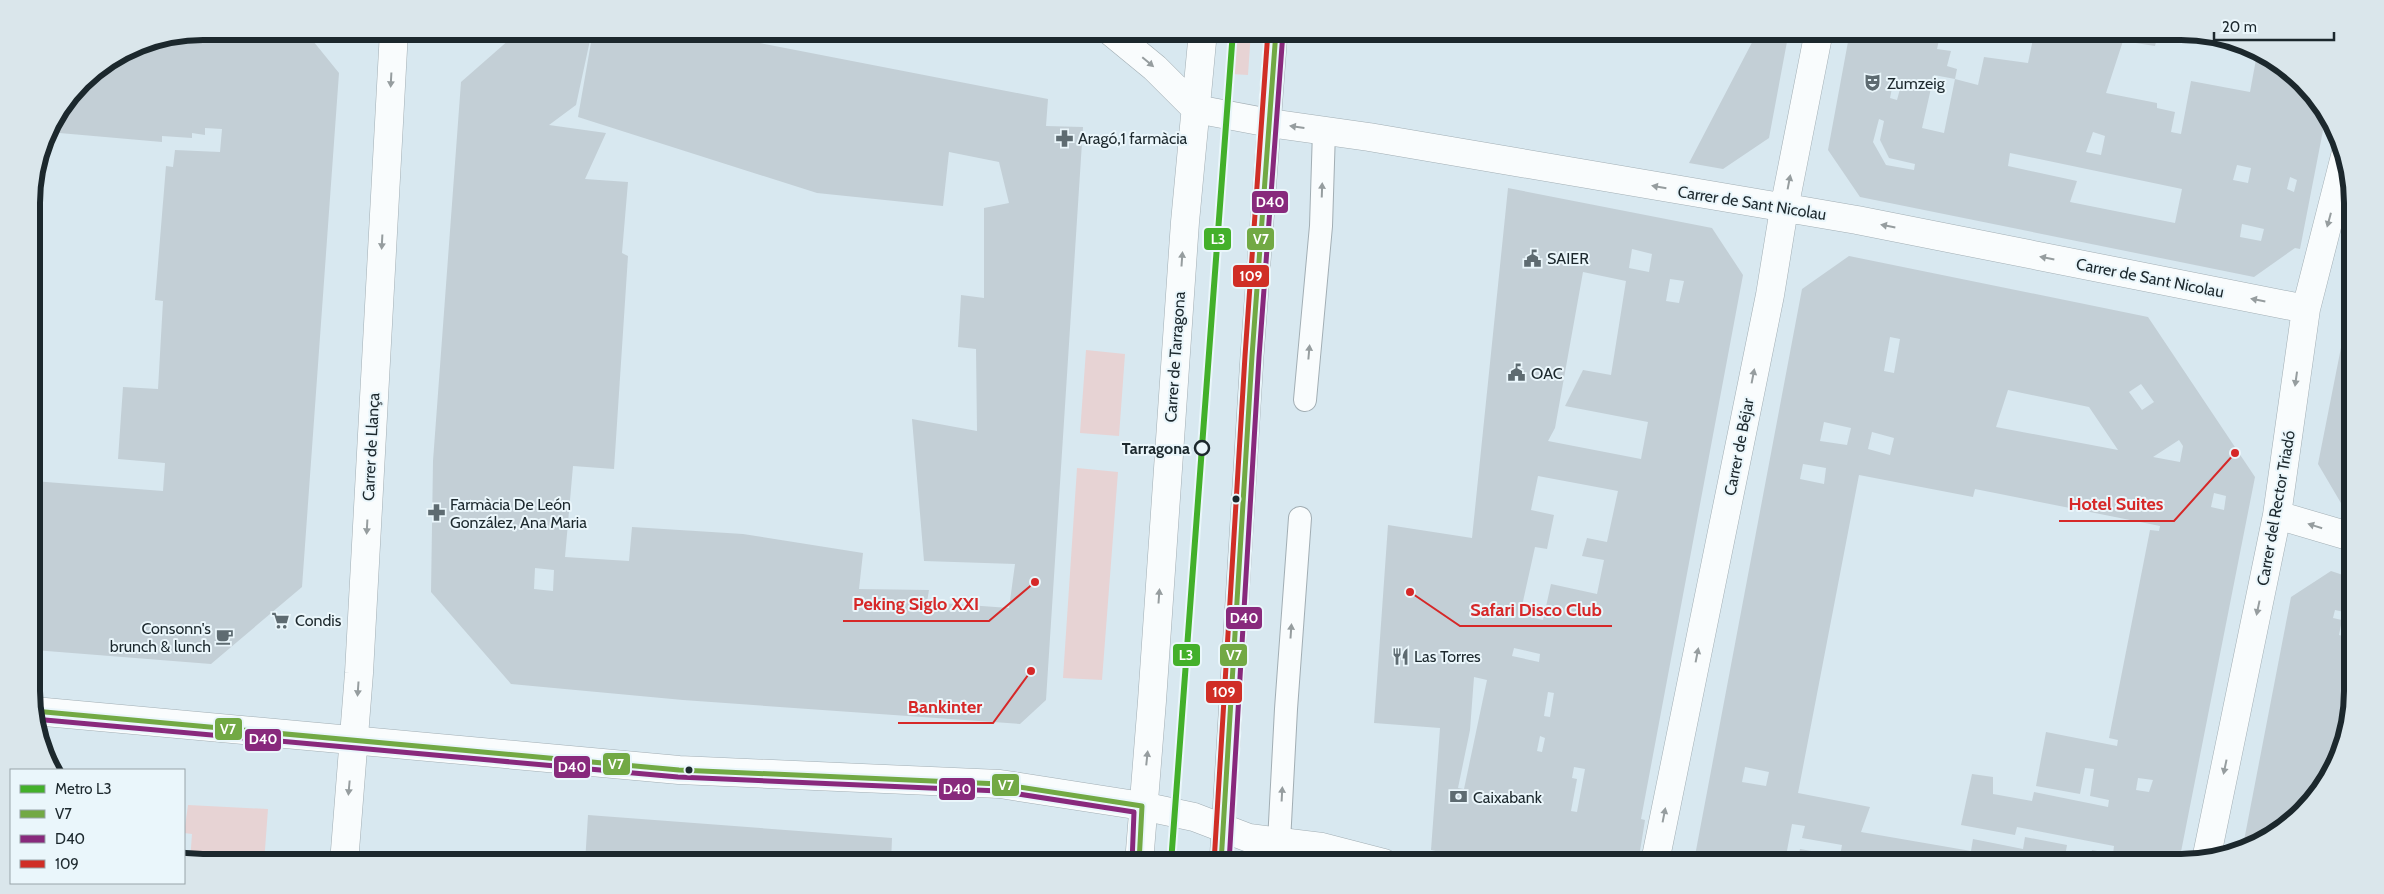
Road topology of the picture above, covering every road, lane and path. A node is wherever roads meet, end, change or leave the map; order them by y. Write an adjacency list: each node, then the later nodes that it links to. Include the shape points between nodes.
1 (394, 40): 17 (street, Carrer de Llança, one-way to 17)
2 (1121, 40): 6 (street, one-way to 6)
3 (1202, 40): 6 (street, Carrer de Tarragona)
4 (1275, 40): 7 (lane)
5 (1817, 40): 10 (street, Carrer de Béjar, one-way to 5)
6 (1196, 109): 7 (street, Carrer de Sant Nicolau); 18 (street, Carrer de Tarragona, one-way to 6)
7 (1270, 123): 8 (street, Carrer de Sant Nicolau, one-way to 7); 19 (lane)
8 (1324, 131): 10 (street, Carrer de Sant Nicolau, one-way to 8); 12 (lane, one-way to 8, via 1321,226)
9 (2342, 179): 11 (street, Carrer del Rector Triadó, one-way to 11)
10 (1784, 209): 11 (street, Carrer de Sant Nicolau, one-way to 10, via 1857,220); 26 (street, Carrer de Béjar, one-way to 10, via 1770,295)
11 (2306, 309): 13 (street, Carrer del Rector Triadó, one-way to 13)
12 (1305, 400)
13 (2277, 516): 15 (street, one-way to 13); 21 (street, Carrer del Rector Triadó, one-way to 21)
14 (1300, 518): 20 (lane, one-way to 14)
15 (2344, 535)
16 (41, 711): 17 (street)
17 (355, 739): 18 (street, via 679,770 1000,784); 22 (street, Carrer de Llança, one-way to 22)
18 (1142, 806): 19 (street); 23 (street, Carrer de Tarragona)
19 (1223, 826): 20 (street); 24 (lane)
20 (1278, 852): 25 (street, via 1322,848)
21 (2208, 852)
22 (345, 854)
23 (1139, 854)
24 (1221, 854)
25 (1349, 854)
26 (1656, 854)

